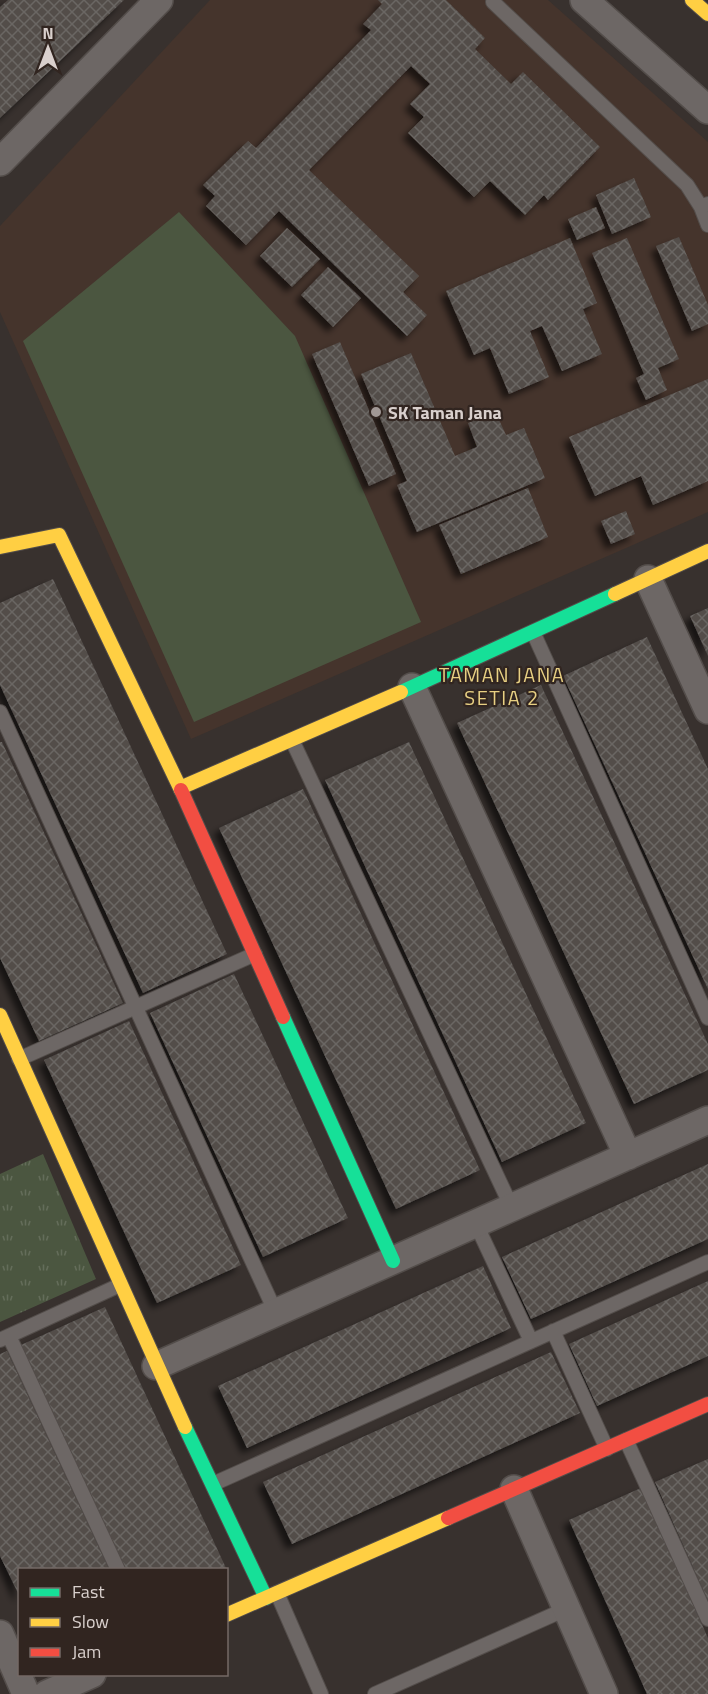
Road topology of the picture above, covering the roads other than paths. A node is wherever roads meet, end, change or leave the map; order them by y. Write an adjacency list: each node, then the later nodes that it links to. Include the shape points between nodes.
1 (159, 0): 7 (street)
2 (584, 0): 6 (street)
3 (692, 0): 5 (street)
4 (494, 2): 8 (lane, via 687,184)
5 (708, 14)
6 (708, 110)
7 (0, 162)
8 (704, 205): 9 (lane)
9 (708, 225)
10 (0, 547): 18 (street, via 59,535)
11 (708, 551): 12 (street)
12 (648, 579): 13 (street); 15 (street)
13 (533, 632): 14 (street); 22 (lane)
14 (412, 687): 17 (street); 25 (street)
15 (708, 710)
16 (0, 712): 20 (lane)
17 (292, 740): 18 (street); 26 (lane)
18 (180, 788): 19 (street)
19 (255, 954): 20 (lane); 28 (street)
20 (136, 1007): 23 (lane); 31 (lane)
21 (0, 1015): 23 (street)
22 (708, 1018)
23 (19, 1059): 30 (street)
24 (708, 1120): 25 (street)
25 (628, 1156): 26 (street)
26 (512, 1208): 27 (street)
27 (476, 1224): 28 (street); 34 (lane)
28 (393, 1261): 31 (street)
29 (708, 1262): 32 (lane)
30 (120, 1285): 33 (lane); 35 (street)
31 (276, 1313): 35 (street)
32 (553, 1331): 34 (lane); 38 (lane)
33 (4, 1338): 41 (lane)
34 (531, 1341): 39 (lane)
35 (156, 1366): 39 (street)
36 (708, 1404): 37 (street)
37 (626, 1440): 38 (street); 45 (lane)
38 (607, 1449): 40 (street)
39 (213, 1484): 42 (street)
40 (514, 1489): 42 (street); 43 (street)
41 (118, 1568)
42 (272, 1596): 44 (street); 52 (lane)
43 (566, 1609): 53 (lane); 54 (street)
44 (228, 1615)
45 (708, 1619)
46 (0, 1634): 47 (street)
47 (18, 1676)
48 (18, 1676): 50 (street)
49 (88, 1676): 51 (street)
50 (26, 1694)
51 (47, 1694)
52 (321, 1694)
53 (375, 1694)
54 (604, 1694)

